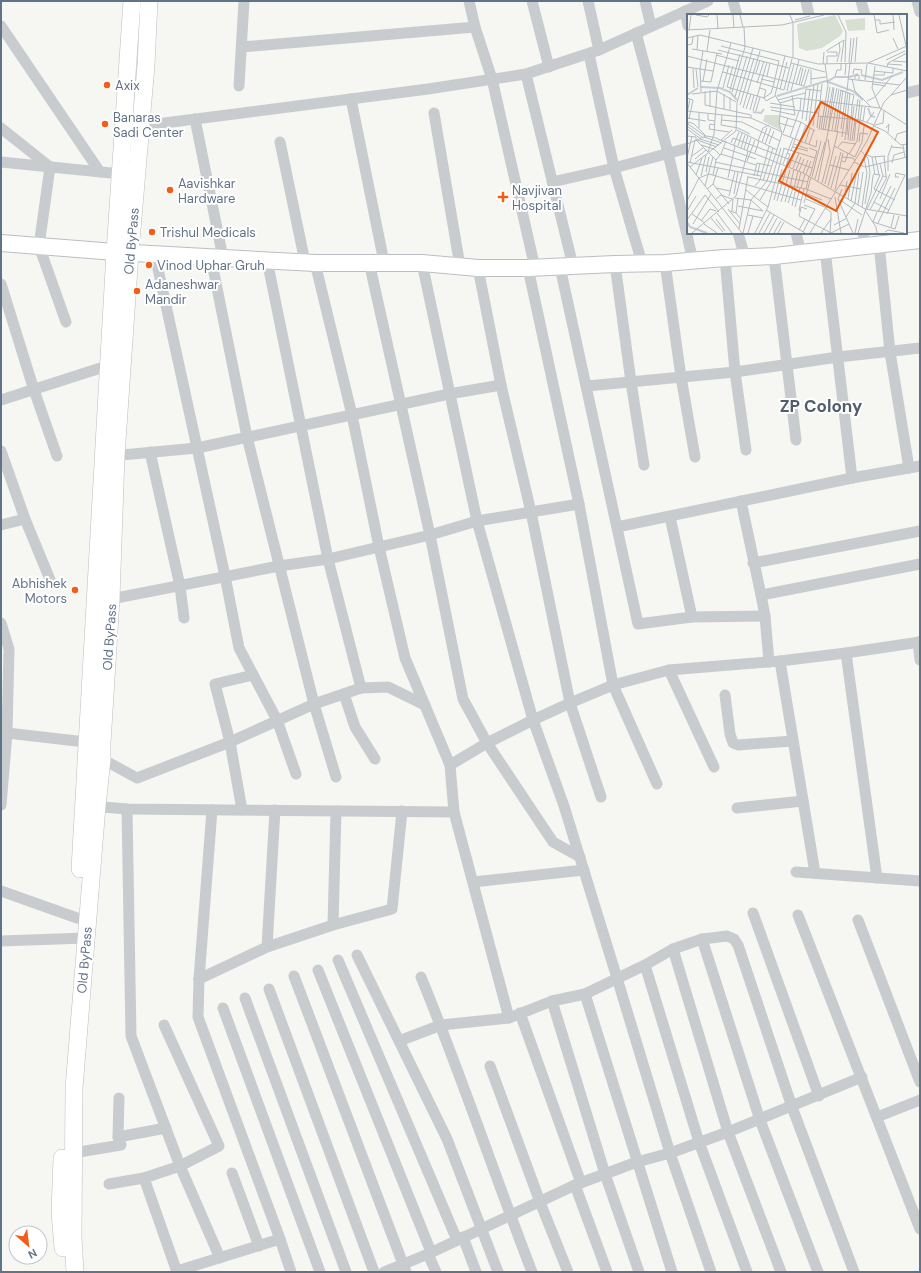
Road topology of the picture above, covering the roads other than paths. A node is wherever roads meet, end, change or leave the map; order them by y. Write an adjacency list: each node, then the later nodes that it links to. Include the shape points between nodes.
1 (132, 1): 43 (main road, Old ByPass)
2 (149, 1): 34 (main road, Old ByPass)
3 (244, 1): 23 (street)
4 (469, 1): 21 (street)
5 (532, 1): 25 (street)
6 (588, 1): 24 (street)
7 (645, 1): 20 (street)
8 (733, 1): 15 (street)
9 (806, 1): 16 (street)
10 (861, 1): 17 (street)
11 (917, 1): 14 (street)
12 (701, 2): 13 (street)
13 (685, 11): 18 (street); 20 (street)
14 (920, 12)
15 (737, 14)
16 (809, 14)
17 (865, 14)
18 (687, 21)
19 (1, 26): 42 (street)
20 (651, 26): 22 (street)
21 (475, 27): 23 (street); 27 (street)
22 (636, 33): 24 (street); 38 (street)
23 (242, 47): 28 (street)
24 (594, 52): 25 (street); 41 (street)
25 (549, 67): 26 (street)
26 (526, 74): 27 (street); 45 (street)
27 (492, 79): 31 (street); 72 (street)
28 (239, 86)
29 (920, 90): 30 (street)
30 (907, 93)
31 (351, 99): 33 (street); 63 (street)
32 (434, 113): 69 (street)
33 (195, 119): 34 (street); 59 (street)
34 (141, 126): 54 (main road, Old ByPass)
35 (1, 128): 40 (street)
36 (280, 142): 65 (street)
37 (687, 148): 38 (street)
38 (668, 154): 41 (street); 62 (street)
39 (1, 162): 40 (street)
40 (50, 167): 42 (street); 52 (street)
41 (614, 168): 45 (street); 68 (street)
42 (100, 172): 43 (street)
43 (120, 174): 54 (main road, Old ByPass)
44 (920, 181): 46 (street)
45 (552, 182): 70 (street)
46 (907, 183)
47 (738, 234): 58 (street)
48 (796, 234): 55 (street)
49 (920, 240): 50 (main road)
50 (869, 241): 53 (main road); 76 (street)
51 (1, 243): 52 (main road)
52 (39, 246): 54 (main road); 74 (street)
53 (825, 250): 55 (main road); 77 (street)
54 (123, 253): 56 (main road); 78 (main road, Old ByPass)
55 (801, 253): 57 (main road)
56 (155, 255): 59 (main road); 93 (street)
57 (774, 256): 58 (main road); 79 (street)
58 (745, 257): 60 (main road)
59 (217, 258): 61 (main road); 91 (street)
60 (725, 258): 62 (main road); 80 (street)
61 (267, 260): 65 (main road); 90 (street)
62 (693, 261): 66 (main road)
63 (376, 262): 64 (main road); 65 (main road); 88 (street)
64 (422, 262): 69 (main road); 86 (street)
65 (310, 263): 89 (street)
66 (666, 263): 68 (main road); 81 (street)
67 (615, 264): 68 (main road); 70 (main road); 82 (street)
68 (642, 264)
69 (460, 266): 71 (main road)
70 (566, 267): 72 (main road); 84 (street)
71 (478, 268): 72 (main road); 83 (street)
72 (532, 268): 104 (street)
73 (1, 284): 85 (street)
74 (66, 322)
75 (920, 348): 76 (street)
76 (890, 352): 77 (street); 101 (street)
77 (838, 357): 79 (street); 102 (street)
78 (116, 364): 85 (street); 98 (main road, Old ByPass)
79 (786, 365): 80 (street); 92 (street)
80 (735, 372): 81 (street); 94 (street)
81 (682, 377): 82 (street); 99 (street)
82 (631, 382): 84 (street); 100 (street)
83 (501, 385): 86 (street); 105 (street)
84 (587, 386): 110 (street)
85 (34, 390): 87 (street); 97 (street)
86 (449, 394): 88 (street); 108 (street)
87 (1, 400)
88 (402, 404): 89 (street); 112 (street)
89 (352, 415): 90 (street); 113 (street)
90 (300, 426): 91 (street); 114 (street)
91 (248, 437): 93 (street); 117 (street)
92 (796, 440)
93 (197, 448): 96 (street); 118 (street)
94 (746, 450)
95 (1, 451): 107 (street)
96 (150, 452): 98 (street); 120 (street)
97 (57, 456)
98 (110, 456): 122 (main road, Old ByPass)
99 (695, 457)
100 (644, 465)
101 (915, 467): 102 (street)
102 (852, 478): 103 (street)
103 (741, 501): 106 (street); 115 (street)
104 (579, 504): 105 (street); 133 (street)
105 (531, 512): 108 (street); 137 (street)
106 (670, 517): 110 (street); 124 (street)
107 (25, 519): 109 (street); 119 (street)
108 (477, 521): 112 (street); 141 (street)
109 (1, 525)
110 (617, 527): 124 (street, via 638,624)
111 (920, 531): 115 (street)
112 (430, 535): 113 (street); 145 (street, via 463,699)
113 (379, 547): 114 (street); 139 (street, via 405,658)
114 (328, 559): 117 (street); 134 (street)
115 (753, 563): 121 (street)
116 (920, 564): 121 (street)
117 (279, 566): 118 (street); 138 (street)
118 (225, 576): 120 (street); 132 (street, via 239,648)
119 (51, 582)
120 (180, 586): 122 (street); 125 (street)
121 (761, 595): 123 (street)
122 (103, 601): 146 (main road, Old ByPass)
123 (765, 616): 124 (street); 130 (street)
124 (692, 617)
125 (184, 618)
126 (1, 623): 142 (street, via 9,649)
127 (919, 642): 128 (street); 129 (street)
128 (846, 653): 130 (street); 169 (street)
129 (920, 660)
130 (775, 661): 131 (street); 143 (street)
131 (669, 670): 133 (street); 149 (street)
132 (253, 675): 140 (street); 144 (street, via 215,684)
133 (613, 685): 137 (street); 152 (street)
134 (361, 688): 135 (street); 139 (street, via 388,688)
135 (344, 694): 138 (street); 147 (street, via 355,727)
136 (725, 695): 143 (street, via 733,743 738,745)
137 (570, 703): 141 (street); 153 (street)
138 (314, 704): 140 (street); 151 (street)
139 (425, 705): 148 (street)
140 (277, 720): 144 (street); 150 (street)
141 (533, 720): 145 (street); 165 (street)
142 (4, 734): 146 (street); 155 (street)
143 (794, 741): 154 (street)
144 (230, 742): 146 (street, via 137,778); 160 (street)
145 (487, 743): 148 (street); 165 (street, via 553,842)
146 (94, 750): 156 (main road, Old ByPass)
147 (375, 759)
148 (450, 765): 164 (street)
149 (714, 767)
150 (296, 774)
151 (336, 777)
152 (657, 784)
153 (601, 797)
154 (803, 801): 157 (street); 168 (street)
155 (1, 805)
156 (90, 806): 158 (street); 175 (main road, Old ByPass)
157 (737, 808)
158 (128, 809): 159 (street); 210 (street, via 131,1036)
159 (212, 810): 160 (street); 190 (street)
160 (242, 810): 161 (street)
161 (275, 810): 162 (street); 181 (street)
162 (336, 811): 163 (street); 177 (street)
163 (402, 811): 164 (street); 177 (street, via 392,909)
164 (454, 812): 171 (street)
165 (580, 858): 166 (street)
166 (584, 870): 171 (street); 189 (street)
167 (796, 872): 168 (street)
168 (815, 873): 169 (street)
169 (876, 878): 170 (street)
170 (920, 881)
171 (473, 882): 197 (street)
172 (1, 891): 175 (street)
173 (753, 913): 204 (street)
174 (798, 915): 202 (street)
175 (82, 919): 178 (main road, Old ByPass)
176 (858, 920): 203 (street)
177 (333, 925): 181 (street)
178 (80, 938): 180 (street); 215 (main road, Old ByPass); 233 (main road, Old ByPass, via 64,1120 60,1212)
179 (702, 939): 182 (street); 207 (street, via 727,936 734,939 738,945); 209 (street)
180 (1, 941)
181 (266, 947): 190 (street)
182 (672, 949): 185 (street); 211 (street)
183 (357, 955): 200 (street)
184 (338, 960): 228 (street)
185 (645, 965): 189 (street); 213 (street)
186 (318, 970): 230 (street)
187 (294, 976): 232 (street)
188 (421, 977): 199 (street)
189 (617, 978): 192 (street); 214 (street)
190 (199, 979): 227 (street, via 198,1017)
191 (269, 989): 239 (street)
192 (585, 994): 194 (street); 216 (street)
193 (245, 998): 238 (street)
194 (552, 1001): 196 (street); 219 (street)
195 (223, 1008): 237 (street)
196 (520, 1013): 197 (street); 222 (street)
197 (509, 1018): 199 (street)
198 (164, 1025): 217 (street, via 219,1146)
199 (441, 1025): 200 (street); 224 (street)
200 (399, 1040): 225 (street, via 447,1138)
201 (490, 1066): 223 (street)
202 (862, 1077): 204 (street); 208 (street)
203 (920, 1082)
204 (819, 1096): 207 (street)
205 (120, 1098): 212 (street)
206 (920, 1100): 208 (street)
207 (792, 1106): 209 (street); 253 (street)
208 (877, 1117): 226 (street)
209 (760, 1120): 211 (street); 252 (street)
210 (166, 1128): 212 (street); 217 (street)
211 (728, 1132): 213 (street); 251 (street)
212 (118, 1137): 215 (street, via 121,1145)
213 (699, 1142): 214 (street); 250 (street)
214 (670, 1153): 216 (street); 249 (street)
215 (74, 1154): 234 (main road, Old ByPass)
216 (637, 1162): 219 (street); 248 (street)
217 (180, 1166): 220 (street); 231 (street)
218 (232, 1173): 229 (street)
219 (605, 1174): 222 (street); 247 (street)
220 (144, 1178): 221 (street); 235 (street)
221 (109, 1184)
222 (578, 1184): 223 (street); 246 (street)
223 (540, 1202): 224 (street); 245 (street)
224 (510, 1216): 225 (street); 244 (street)
225 (481, 1229): 228 (street); 243 (street)
226 (920, 1229)
227 (280, 1239): 229 (street); 236 (street)
228 (460, 1239): 230 (street); 242 (street)
229 (259, 1246): 231 (street)
230 (430, 1253): 232 (street); 241 (street)
231 (220, 1258): 235 (street)
232 (405, 1268): 240 (street)
233 (66, 1272)
234 (75, 1272)
235 (177, 1272)
236 (291, 1272)
237 (320, 1272)
238 (346, 1272)
239 (374, 1272)
240 (384, 1272)
241 (436, 1272)
242 (476, 1272)
243 (498, 1272)
244 (532, 1272)
245 (568, 1272)
246 (607, 1272)
247 (640, 1272)
248 (672, 1272)
249 (711, 1272)
250 (747, 1272)
251 (781, 1272)
252 (818, 1272)
253 (854, 1272)

